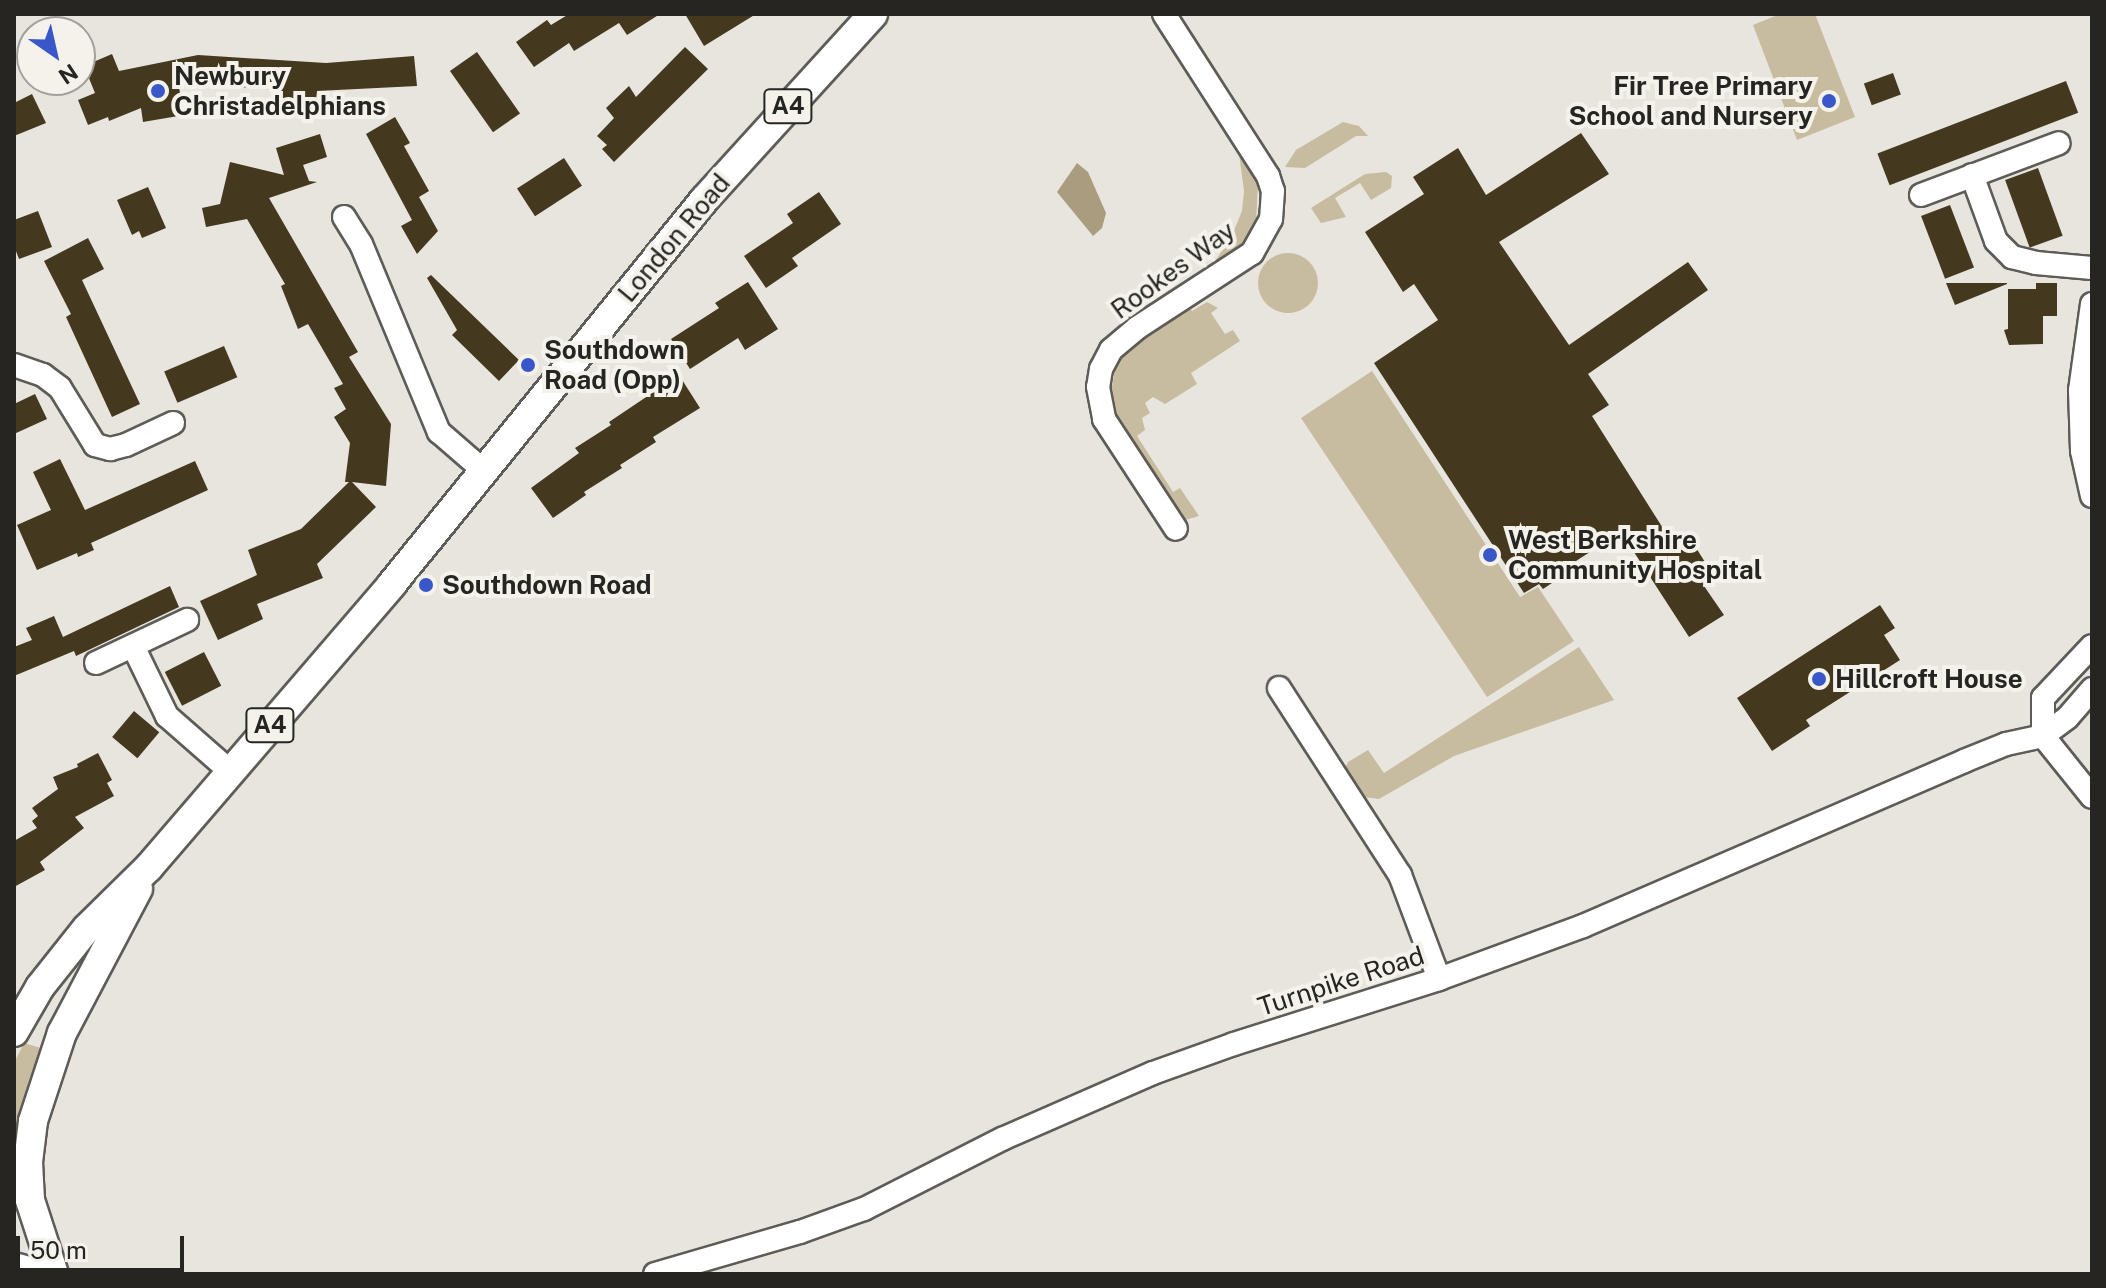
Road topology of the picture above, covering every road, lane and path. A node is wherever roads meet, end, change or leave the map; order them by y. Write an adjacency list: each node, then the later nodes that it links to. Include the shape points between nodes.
1 (873, 14): 11 (main road, London Road / A4, via 704,200)
2 (1164, 14): 13 (street, Rookes Way, via 1273,191 1271,219 1252,253 1137,328 1111,350 1101,369 1098,387 1104,419)
3 (2059, 143): 4 (street)
4 (1972, 175): 5 (street); 7 (street, via 1996,241 2012,257)
5 (1921, 195)
6 (344, 217): 11 (street, via 361,244 439,432)
7 (2092, 268)
8 (2092, 304): 12 (street, via 2080,390 2082,451)
9 (14, 365): 10 (street, via 43,375 60,388 95,445 126,445)
10 (173, 423)
11 (484, 471): 21 (main road, A4)
12 (2092, 496)
13 (1176, 529)
14 (187, 620): 15 (street)
15 (133, 646): 17 (street); 21 (street, via 167,716)
16 (2092, 646): 20 (street, via 2043,698)
17 (96, 663)
18 (1279, 688): 24 (street, via 1400,875)
19 (2092, 689): 20 (street, Turnpike Road)
20 (2043, 736): 22 (street); 24 (street, Turnpike Road, via 1992,749 1583,926)
21 (231, 772): 23 (main road, A4)
22 (2092, 797)
23 (149, 867): 25 (main road, A4, via 87,928); 28 (main road, A4, via 62,1033 33,1121 30,1200)
24 (1439, 979): 29 (street, Turnpike Road, via 1153,1073 1040,1121 864,1209)
25 (14, 1032)
26 (14, 1267): 27 (main road)
27 (40, 1274)
28 (54, 1274)
29 (655, 1274)

